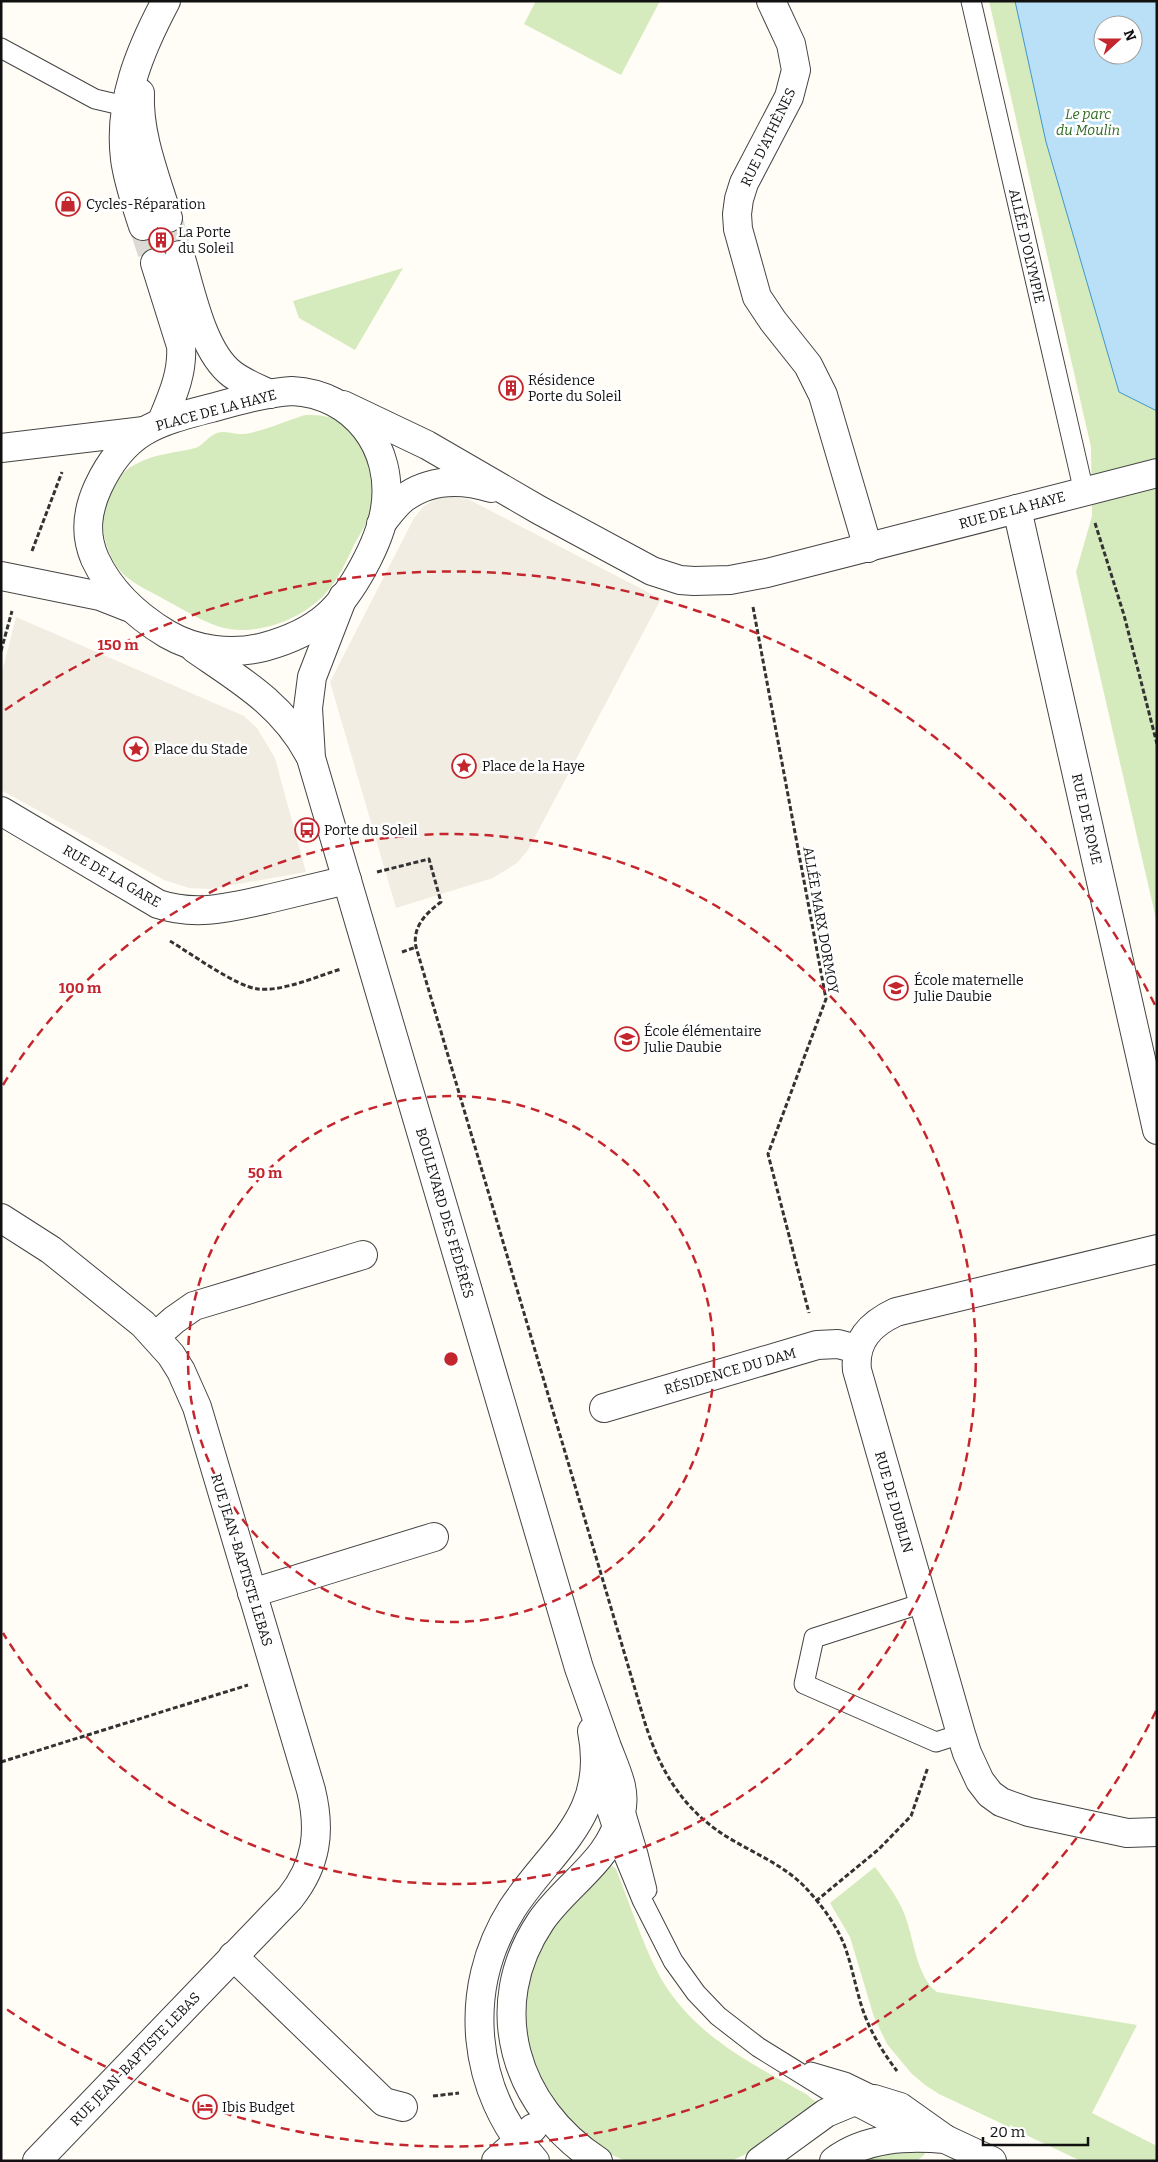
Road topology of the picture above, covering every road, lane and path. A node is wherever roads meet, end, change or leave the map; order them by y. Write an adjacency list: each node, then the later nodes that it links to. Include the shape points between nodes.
1 (166, 1): 5 (street, via 148,37)
2 (771, 1): 17 (street, RUE D'ATHÈNES, via 791,44 796,70 789,97 744,183 738,200 738,229 757,297 808,365 823,395)
3 (971, 1): 13 (lane, ALLÉE D'OLYMPIE)
4 (1, 48): 5 (lane, via 95,99)
5 (134, 109): 6 (street, via 153,169)
6 (156, 222)
7 (270, 394): 8 (street, PLACE DE LA HAYE, via 306,392); 9 (street, PLACE DE LA HAYE); 9 (street, via 231,373 217,357 168,259 181,354 175,389)
8 (339, 404): 14 (street, PLACE DE LA HAYE, via 428,444); 16 (street, PLACE DE LA HAYE, via 368,431 380,455 386,495)
9 (153, 426): 10 (street); 21 (street, PLACE DE LA HAYE, via 129,442 108,469 91,504 87,527 91,548 100,568)
10 (75, 439): 11 (street); 19 (path)
11 (1, 448)
12 (1157, 473): 13 (street, RUE DE LA HAYE)
13 (1084, 492): 15 (street, RUE DE LA HAYE); 24 (path, via 1124,615)
14 (513, 496): 16 (street, PLACE DE LA HAYE, via 476,484 440,483 403,498); 18 (street, PLACE DE LA HAYE, via 652,571 694,582)
15 (1017, 509): 17 (street, RUE DE LA HAYE); 28 (street, RUE DE ROME)
16 (381, 524): 20 (street, PLACE DE LA HAYE, via 370,551)
17 (868, 548): 18 (street, PLACE DE LA HAYE)
18 (747, 577): 33 (path, ALLÉE MARX DORMOY, via 826,999 768,1154)
19 (11, 578): 21 (street, via 100,596); 23 (path)
20 (343, 597): 22 (street, PLACE DE LA HAYE, via 318,624 270,645 232,651); 25 (street, BOULEVARD DES FÉDÉRÉS, via 312,677 308,708)
21 (134, 610): 22 (street, PLACE DE LA HAYE, via 149,623)
22 (187, 644): 25 (street, BOULEVARD DES FÉDÉRÉS, via 274,706 296,730)
23 (1, 651)
24 (1157, 744)
25 (311, 758): 27 (street, BOULEVARD DES FÉDÉRÉS)
26 (1, 811): 27 (street, RUE DE LA GARE, via 158,904 173,909 207,911 227,908)
27 (347, 880): 39 (street, BOULEVARD DES FÉDÉRÉS); 47 (path, via 429,859 442,902 419,925 414,939 416,948 645,1723 661,1766 678,1792 702,1818 792,1876)
28 (1157, 1130)
29 (1, 1218): 32 (street, RUE JEAN-BAPTISTE LEBAS, via 51,1250)
30 (1157, 1248): 34 (street, via 896,1312 867,1331)
31 (363, 1255): 32 (street, via 194,1306)
32 (156, 1336): 37 (street, RUE JEAN-BAPTISTE LEBAS, via 181,1371 197,1407)
33 (817, 1345): 34 (street, RÉSIDENCE DU DAM, via 838,1344); 35 (street, RÉSIDENCE DU DAM)
34 (857, 1349): 38 (street, RUE DE DUBLIN, via 857,1370)
35 (604, 1408)
36 (434, 1537): 37 (street)
37 (252, 1593): 40 (street, RUE JEAN-BAPTISTE LEBAS)
38 (923, 1603): 41 (street, RUE DE DUBLIN); 41 (lane, via 814,1638 804,1684)
39 (578, 1668): 43 (street, BOULEVARD DES FÉDÉRÉS, via 593,1739); 44 (street, BOULEVARD DES FÉDÉRÉS, via 618,1776)
40 (277, 1676): 42 (path); 49 (street, RUE JEAN-BAPTISTE LEBAS, via 316,1809 316,1841 300,1885)
41 (948, 1738): 46 (street, RUE DE DUBLIN, via 967,1754 980,1781 1001,1802 1022,1810 1127,1833); 47 (path, via 911,1816 879,1849)
42 (1, 1762)
43 (594, 1774): 45 (lane); 59 (street, BOULEVARD DES FÉDÉRÉS, via 590,1797 574,1829 519,1899 504,1925 481,1991 478,2018 483,2061 501,2110)
44 (622, 1802): 45 (street, BOULEVARD DES FÉDÉRÉS); 48 (lane)
45 (614, 1832): 48 (lane, via 639,1894); 56 (street, BOULEVARD DES FÉDÉRÉS, via 596,1860 541,1921 524,1954 517,1978 512,2005 517,2055 529,2088)
46 (1157, 1832)
47 (816, 1901): 51 (path, via 840,1936 858,1997 874,2036)
48 (658, 1930): 50 (lane, via 681,1973 718,2016 743,2037)
49 (233, 1956): 55 (street, via 384,2102); 61 (street, RUE JEAN-BAPTISTE LEBAS)
50 (786, 2063): 53 (lane, via 845,2082); 54 (lane)
51 (899, 2074)
52 (468, 2092): 55 (path, via 437,2095)
53 (882, 2100): 54 (street); 58 (street, via 910,2113)
54 (850, 2103): 57 (lane); 63 (street, via 826,2113)
55 (403, 2107)
56 (547, 2116): 59 (street); 60 (street, BOULEVARD DES FÉDÉRÉS)
57 (916, 2137): 58 (street); 64 (street, via 865,2145)
58 (945, 2139): 65 (street)
59 (527, 2151): 62 (street)
60 (578, 2156)
61 (37, 2161)
62 (496, 2161)
63 (760, 2161)
64 (834, 2161)
65 (992, 2161)

